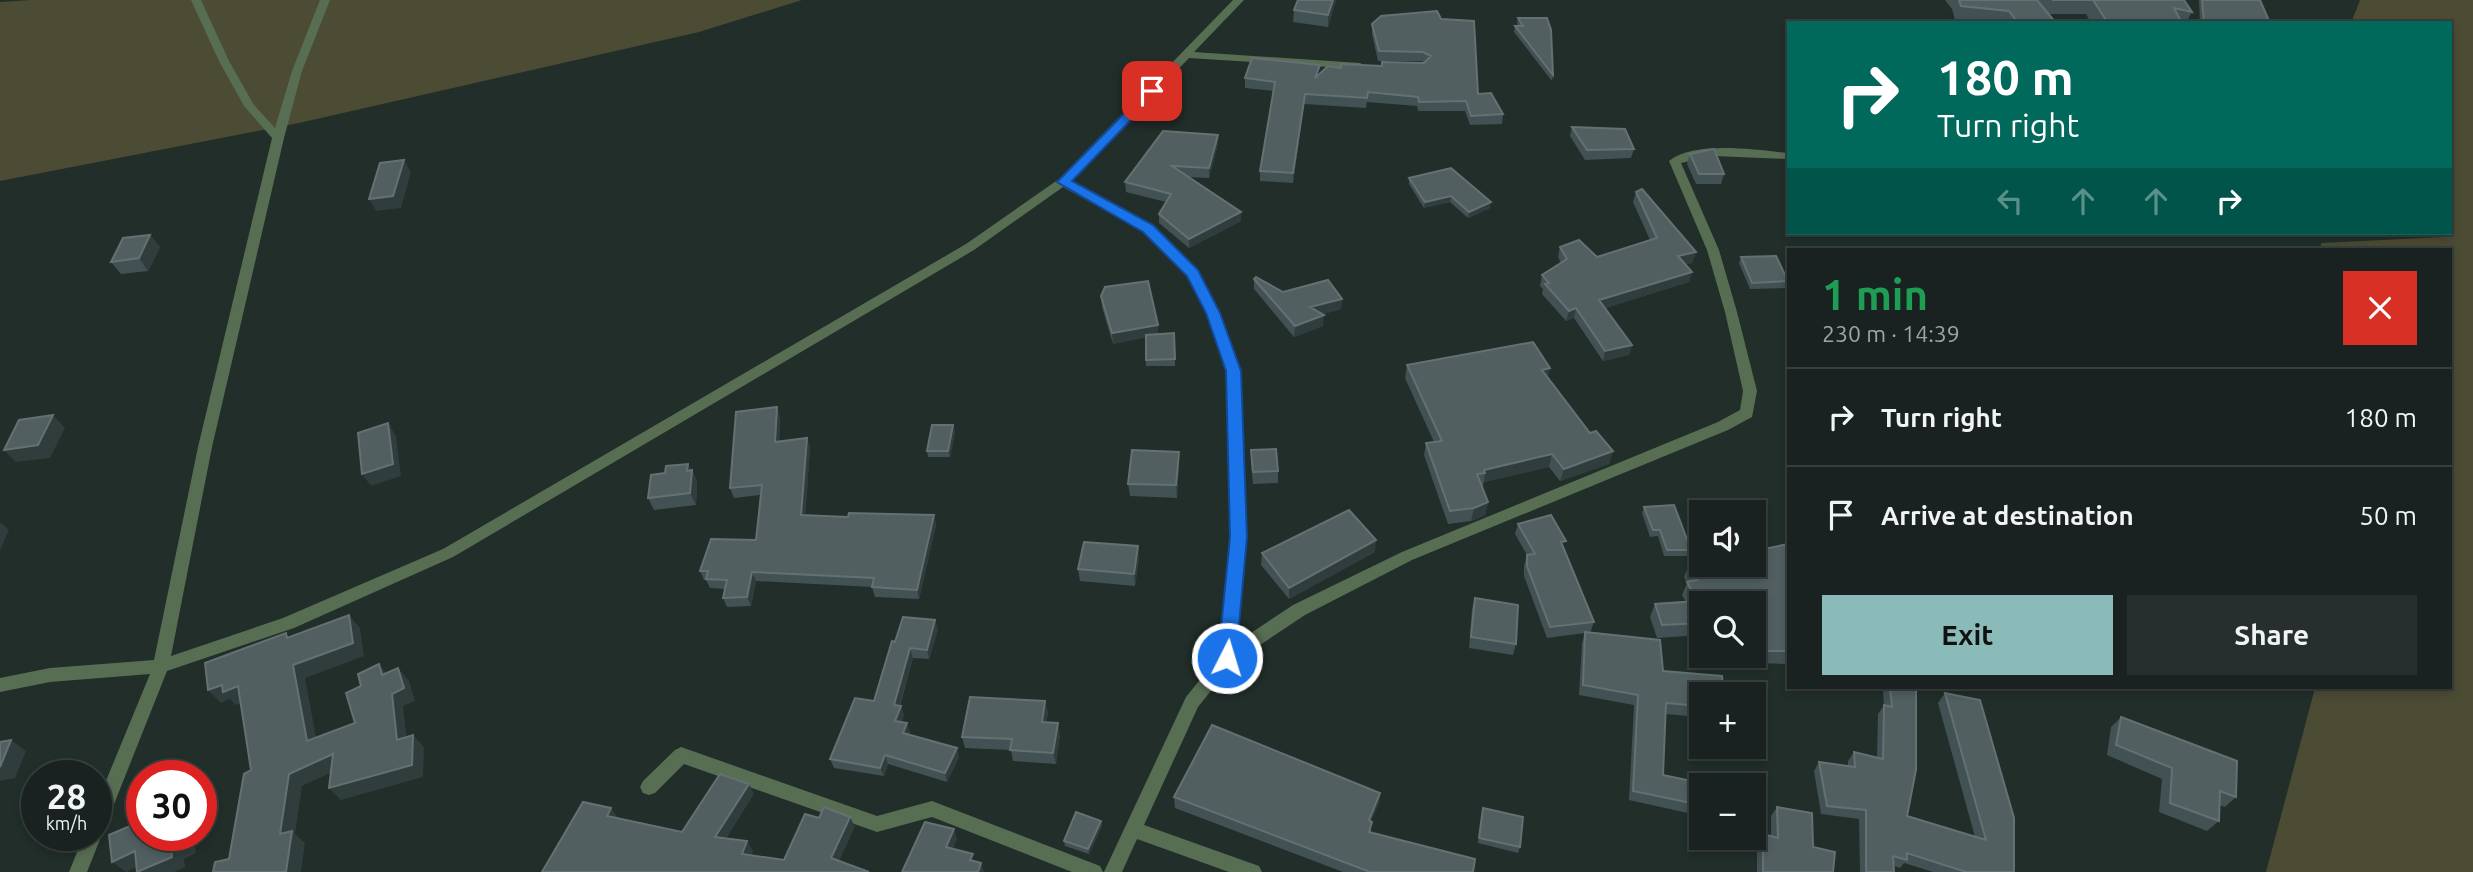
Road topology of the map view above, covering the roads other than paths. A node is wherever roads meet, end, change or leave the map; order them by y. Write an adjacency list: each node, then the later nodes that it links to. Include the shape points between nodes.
1 (195, 0): 6 (street, via 249,107)
2 (325, 0): 6 (street, via 297,71)
3 (1239, 0): 4 (street)
4 (1187, 55): 5 (street); 8 (street)
5 (1371, 66)
6 (278, 138): 10 (street, via 205,447)
7 (1787, 156): 9 (street, via 1708,153 1675,161 1713,250 1731,312 1750,391 1747,413 1407,556 1298,610)
8 (1063, 182): 9 (street, via 1148,229 1193,273 1234,371 1238,537); 10 (street, via 970,247 448,553 288,623)
9 (1227, 658): 14 (street, via 1192,702)
10 (161, 666): 11 (street, via 50,675); 12 (street)
11 (0, 685)
12 (112, 787)
13 (649, 787): 17 (street, via 681,755 877,824 932,809)
14 (1135, 830): 18 (street); 19 (street)
15 (87, 851): 16 (street)
16 (78, 872)
17 (1094, 872)
18 (1113, 872)
19 (1252, 872)

